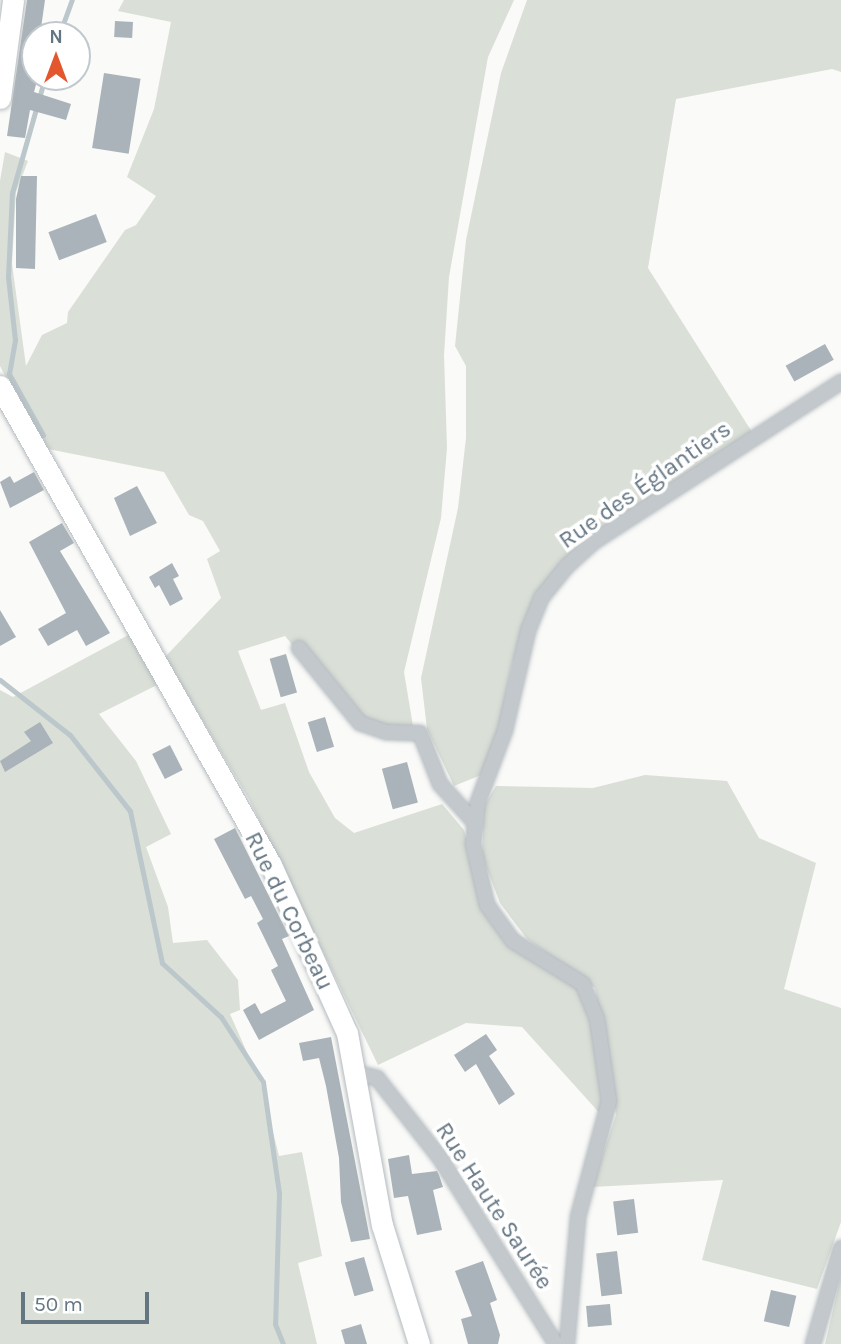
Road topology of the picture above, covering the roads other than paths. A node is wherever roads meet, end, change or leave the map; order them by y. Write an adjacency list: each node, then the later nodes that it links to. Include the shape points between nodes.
1 (13, 0): 2 (street)
2 (0, 98)
3 (841, 382): 6 (street, Rue des Églantiers, via 595,541 566,567 542,597 528,631 505,730 478,802)
4 (0, 386): 7 (street, Rue du Corbeau, via 271,865 346,1033)
5 (299, 648): 6 (street, via 360,723 386,732 420,733 440,785)
6 (476, 824): 11 (street, Rue des Églantiers, via 473,844 478,880 498,925 513,941 583,984 597,1019 609,1101 578,1217)
7 (357, 1073): 9 (street, Rue du Corbeau, via 382,1225); 10 (street, Rue Haute Saurée, via 377,1078 440,1158)
8 (841, 1248): 12 (street)
9 (419, 1344)
10 (556, 1344)
11 (567, 1344)
12 (813, 1344)

